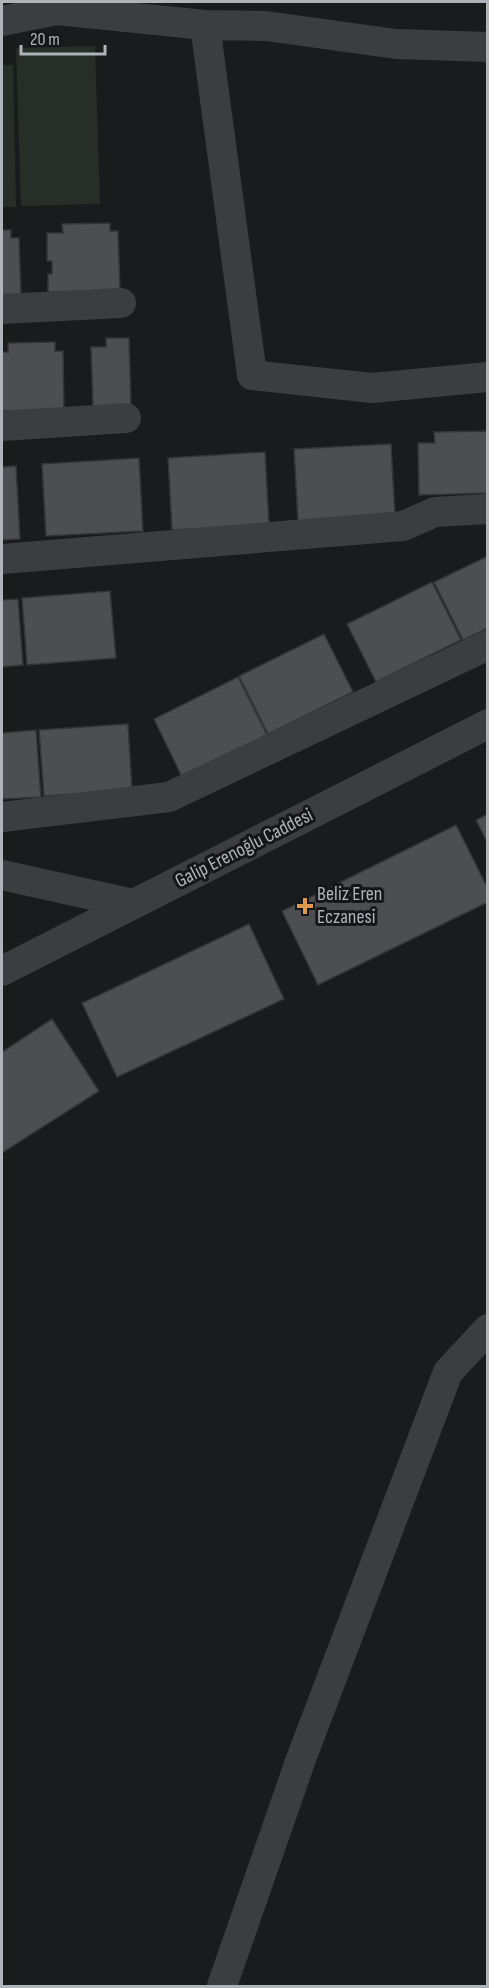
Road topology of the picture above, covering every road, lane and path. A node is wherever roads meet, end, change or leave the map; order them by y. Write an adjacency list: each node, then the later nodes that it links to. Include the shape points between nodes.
1 (2, 21): 2 (street, via 57,10)
2 (205, 25): 3 (street, via 266,26 396,44); 6 (street, via 252,375 372,388)
3 (488, 47)
4 (121, 303): 5 (street)
5 (2, 309)
6 (488, 376)
7 (126, 418): 8 (street)
8 (2, 426)
9 (488, 509): 10 (street, via 435,512 403,526)
10 (2, 559)
11 (488, 645): 13 (street, via 169,797)
12 (488, 724): 15 (street, Galip Erenoğlu Caddesi)
13 (2, 817)
14 (2, 875): 15 (street)
15 (133, 904): 16 (street, Galip Erenoğlu Caddesi)
16 (2, 971)
17 (488, 1329): 18 (street, via 448,1372 301,1759)
18 (222, 1986)

